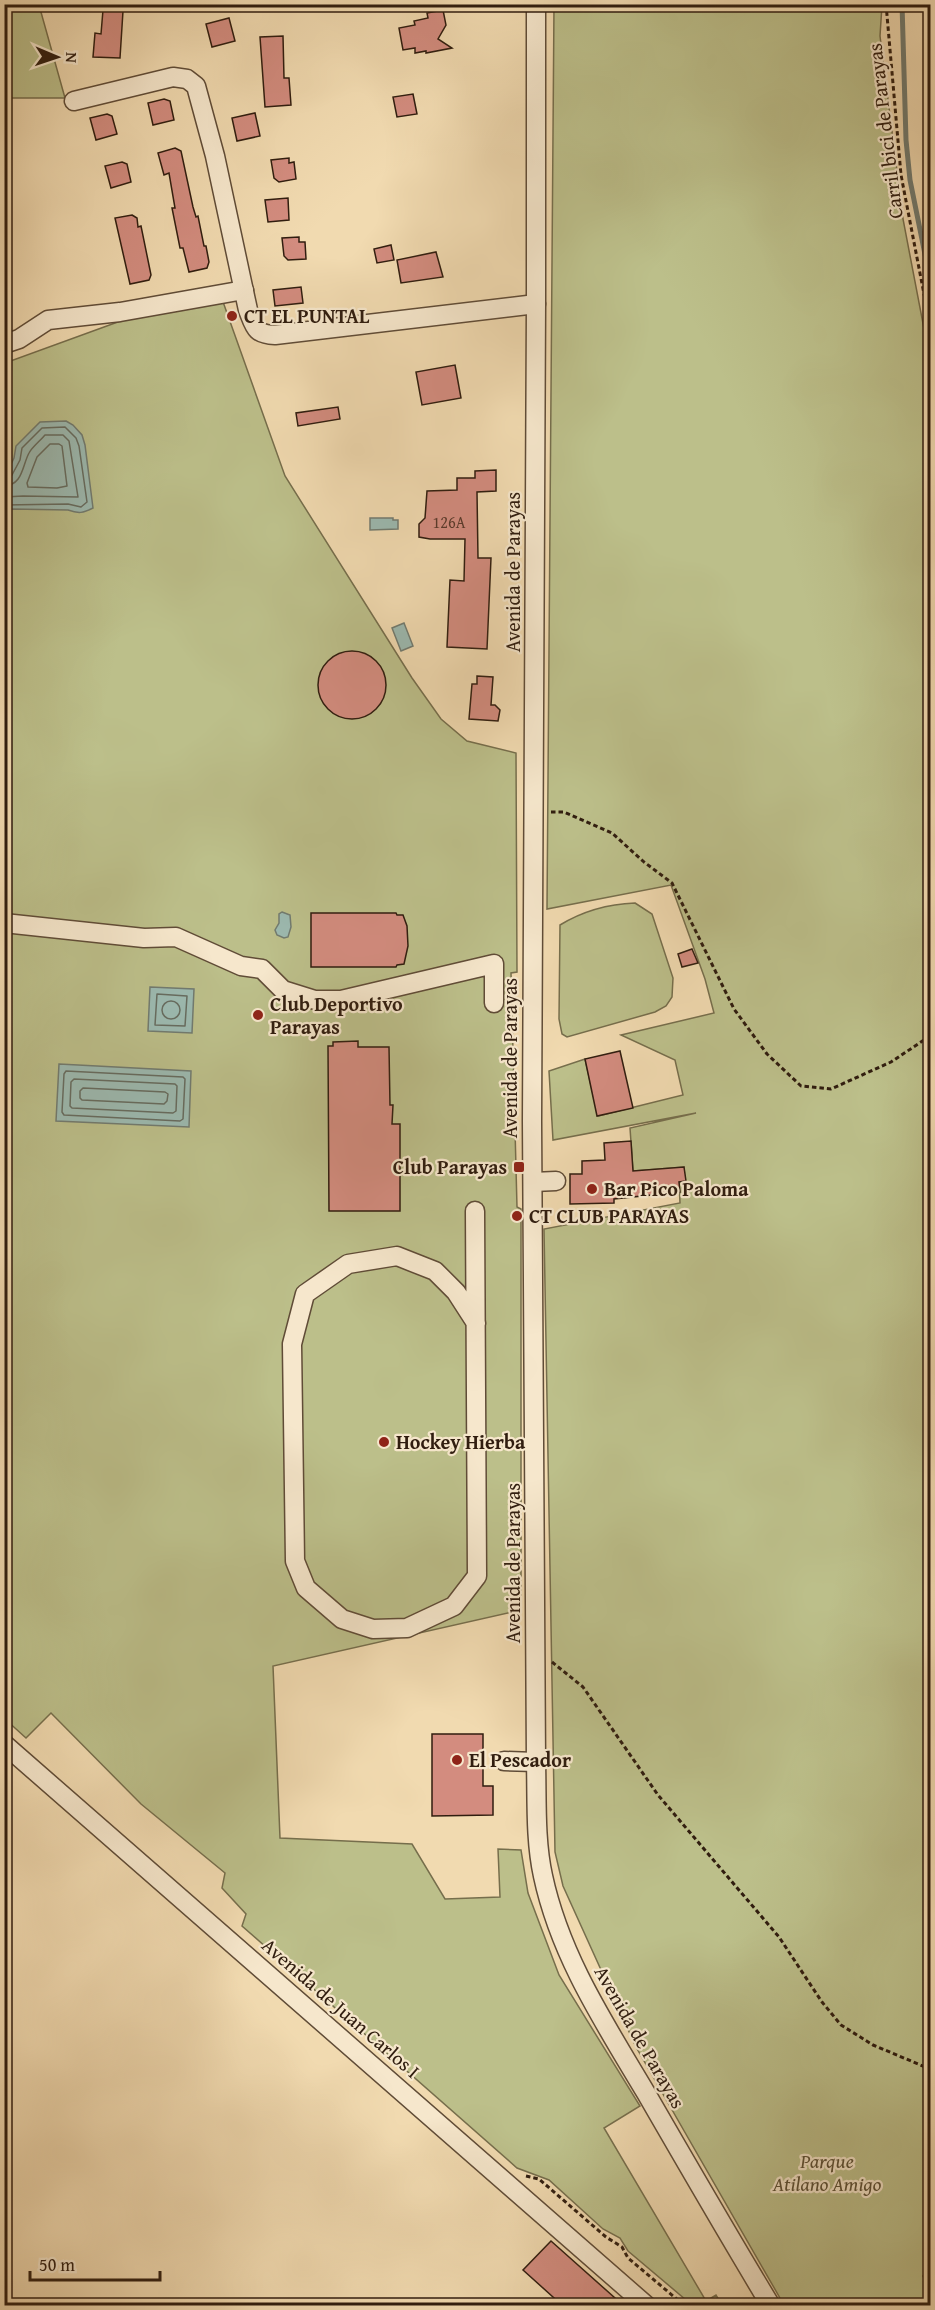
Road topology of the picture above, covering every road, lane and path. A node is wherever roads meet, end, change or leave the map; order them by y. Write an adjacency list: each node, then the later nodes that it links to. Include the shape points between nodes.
1 (536, 4): 5 (street, Avenida de Parayas)
2 (886, 4): 6 (path, Carril bici de Parayas, via 901,176)
3 (74, 101): 4 (street, via 173,77 187,79 196,86)
4 (244, 290): 5 (street, via 255,329 275,335); 7 (street, via 48,320)
5 (536, 304): 8 (street, Avenida de Parayas)
6 (930, 325)
7 (4, 344)
8 (534, 811): 11 (path, via 564,812 612,833 672,883 734,1009 767,1054 801,1086 831,1089 891,1062); 13 (street, Avenida de Parayas)
9 (4, 924): 10 (street, via 144,938 176,937 241,966 262,969 283,990 315,1000 341,1000 494,964)
10 (494, 1003)
11 (930, 1036)
12 (556, 1181): 13 (street)
13 (533, 1182): 16 (street, Avenida de Parayas)
14 (476, 1211): 15 (street)
15 (476, 1323): 15 (street, via 477,1576 454,1606 407,1628 373,1629 342,1619 306,1588 295,1561 292,1344 305,1294 348,1264 398,1256 435,1271 456,1292)
16 (536, 1650): 19 (street, Avenida de Parayas); 20 (path, via 583,1687 658,1795 779,1936 841,2025 873,2045)
17 (4, 1744): 23 (street, Avenida de Juan Carlos I)
18 (504, 1761): 19 (street)
19 (536, 1762): 24 (street, Avenida de Parayas, via 542,1874 552,1910 587,1995)
20 (930, 2069)
21 (930, 2271): 22 (path, via 924,2276)
22 (930, 2294)
23 (647, 2306)
24 (771, 2306)

